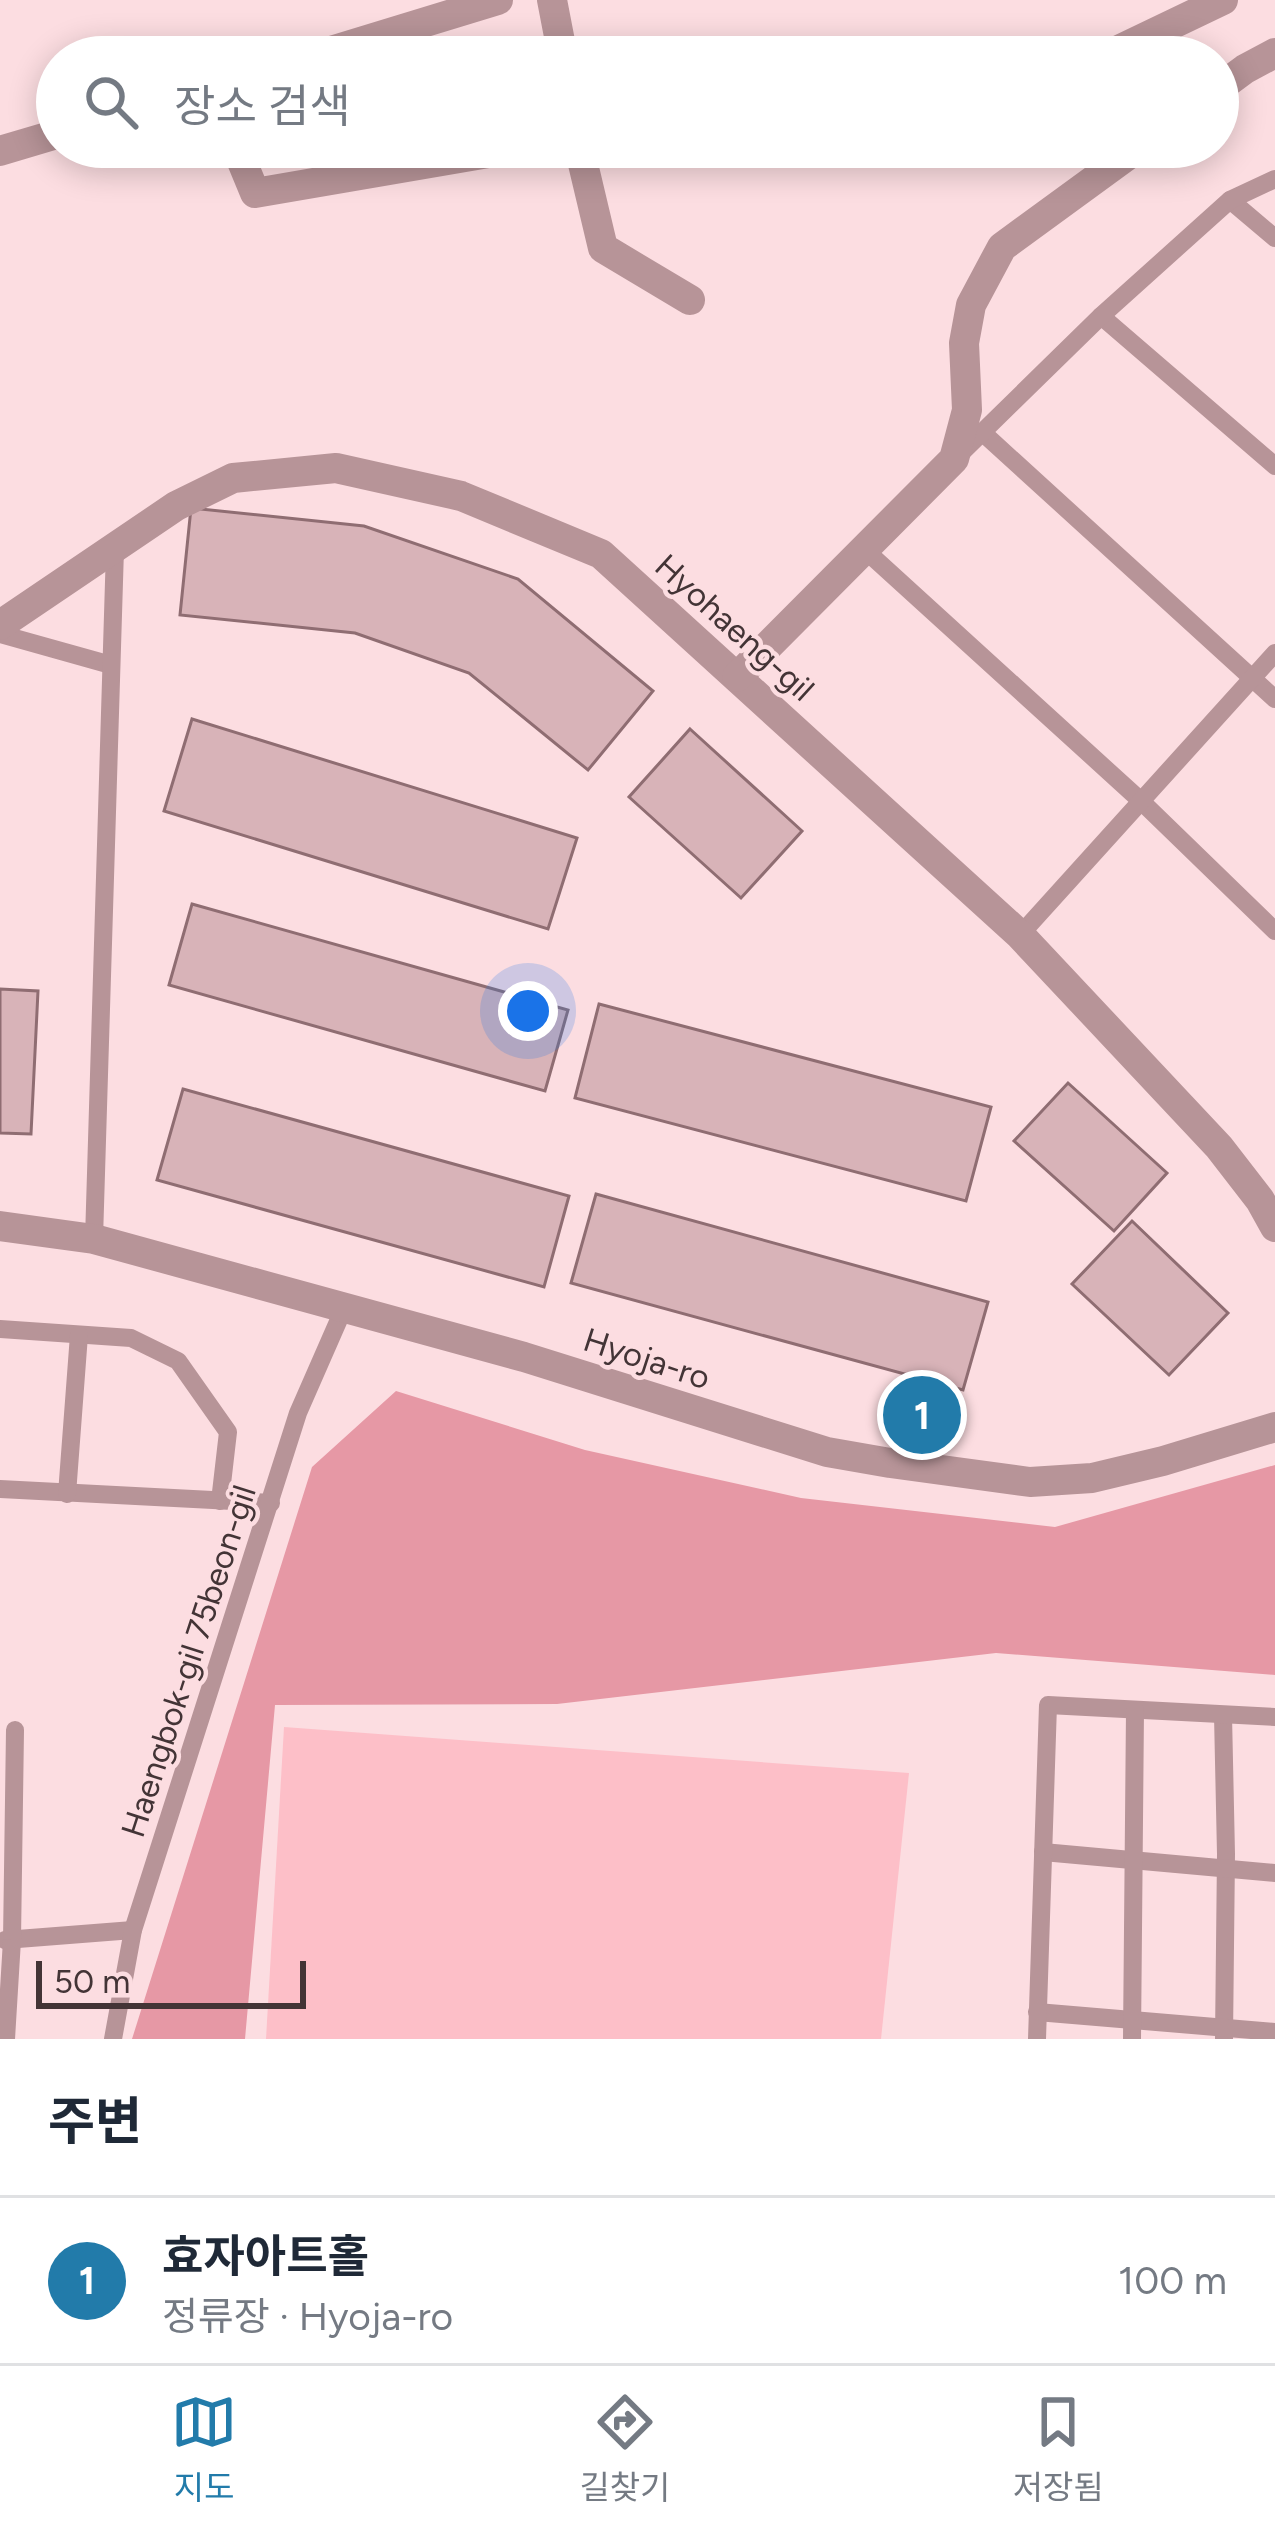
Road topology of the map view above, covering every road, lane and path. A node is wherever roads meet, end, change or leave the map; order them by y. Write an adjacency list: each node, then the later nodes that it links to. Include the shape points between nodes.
1 (498, 0): 4 (street)
2 (553, 0): 5 (street)
3 (1223, 0): 6 (street)
4 (380, 36)
5 (559, 36)
6 (1148, 36)
7 (1275, 53): 8 (street)
8 (1239, 76)
9 (36, 140): 10 (street)
10 (0, 151)
11 (244, 168): 12 (street, via 254,193)
12 (400, 168)
13 (584, 168): 18 (street, via 603,248)
14 (1110, 168): 21 (street, via 1002,247 971,305 968,410)
15 (1275, 179): 16 (lane)
16 (1230, 200): 17 (lane); 19 (lane)
17 (1275, 238)
18 (690, 299)
19 (1101, 316): 20 (lane); 22 (lane)
20 (982, 432): 21 (lane); 29 (lane)
21 (954, 459): 24 (street)
22 (1275, 466)
23 (115, 549): 25 (street, Hyohaeng-gil); 27 (lane); 28 (street, Hyohaeng-gil, via 233,478 336,469 460,496 601,554)
24 (864, 550): 28 (street); 31 (lane)
25 (0, 630): 27 (lane)
26 (1275, 653): 29 (lane)
27 (112, 664): 36 (lane)
28 (737, 677): 33 (street, Hyohaeng-gil)
29 (1253, 678): 30 (lane); 31 (lane)
30 (1275, 698)
31 (1141, 801): 32 (lane); 33 (lane)
32 (1275, 931)
33 (1020, 935): 34 (street, Hyohaeng-gil)
34 (1270, 1204)
35 (0, 1226): 36 (street, Hyoja-ro)
36 (94, 1239): 37 (street, Hyoja-ro)
37 (344, 1308): 40 (street, Hyoja-ro, via 827,1452 1030,1482 1163,1462); 44 (lane, Haengbok-gil 75beon-gil, via 298,1413)
38 (0, 1329): 39 (lane)
39 (79, 1335): 42 (lane); 43 (lane, via 131,1339 178,1361 228,1432)
40 (1275, 1426)
41 (0, 1490): 42 (lane)
42 (67, 1494): 43 (lane)
43 (220, 1501): 44 (lane)
44 (271, 1503): 53 (lane, Haengbok-gil 75beon-gil)
45 (1135, 1710): 46 (lane); 49 (lane, via 1048,1705); 50 (lane)
46 (1223, 1715): 47 (lane); 51 (lane)
47 (1275, 1718)
48 (15, 1730): 54 (lane)
49 (1043, 1852): 50 (lane); 55 (lane)
50 (1133, 1861): 51 (lane); 56 (lane)
51 (1226, 1869): 52 (lane); 58 (lane)
52 (1275, 1873)
53 (133, 1930): 54 (lane); 60 (lane, Haengbok-gil 75beon-gil)
54 (6, 1940): 59 (lane)
55 (1037, 2012): 56 (lane); 61 (lane)
56 (1132, 2029): 58 (lane)
57 (1275, 2032): 58 (lane)
58 (1224, 2033)
59 (6, 2039)
60 (113, 2039)
61 (1037, 2039)

